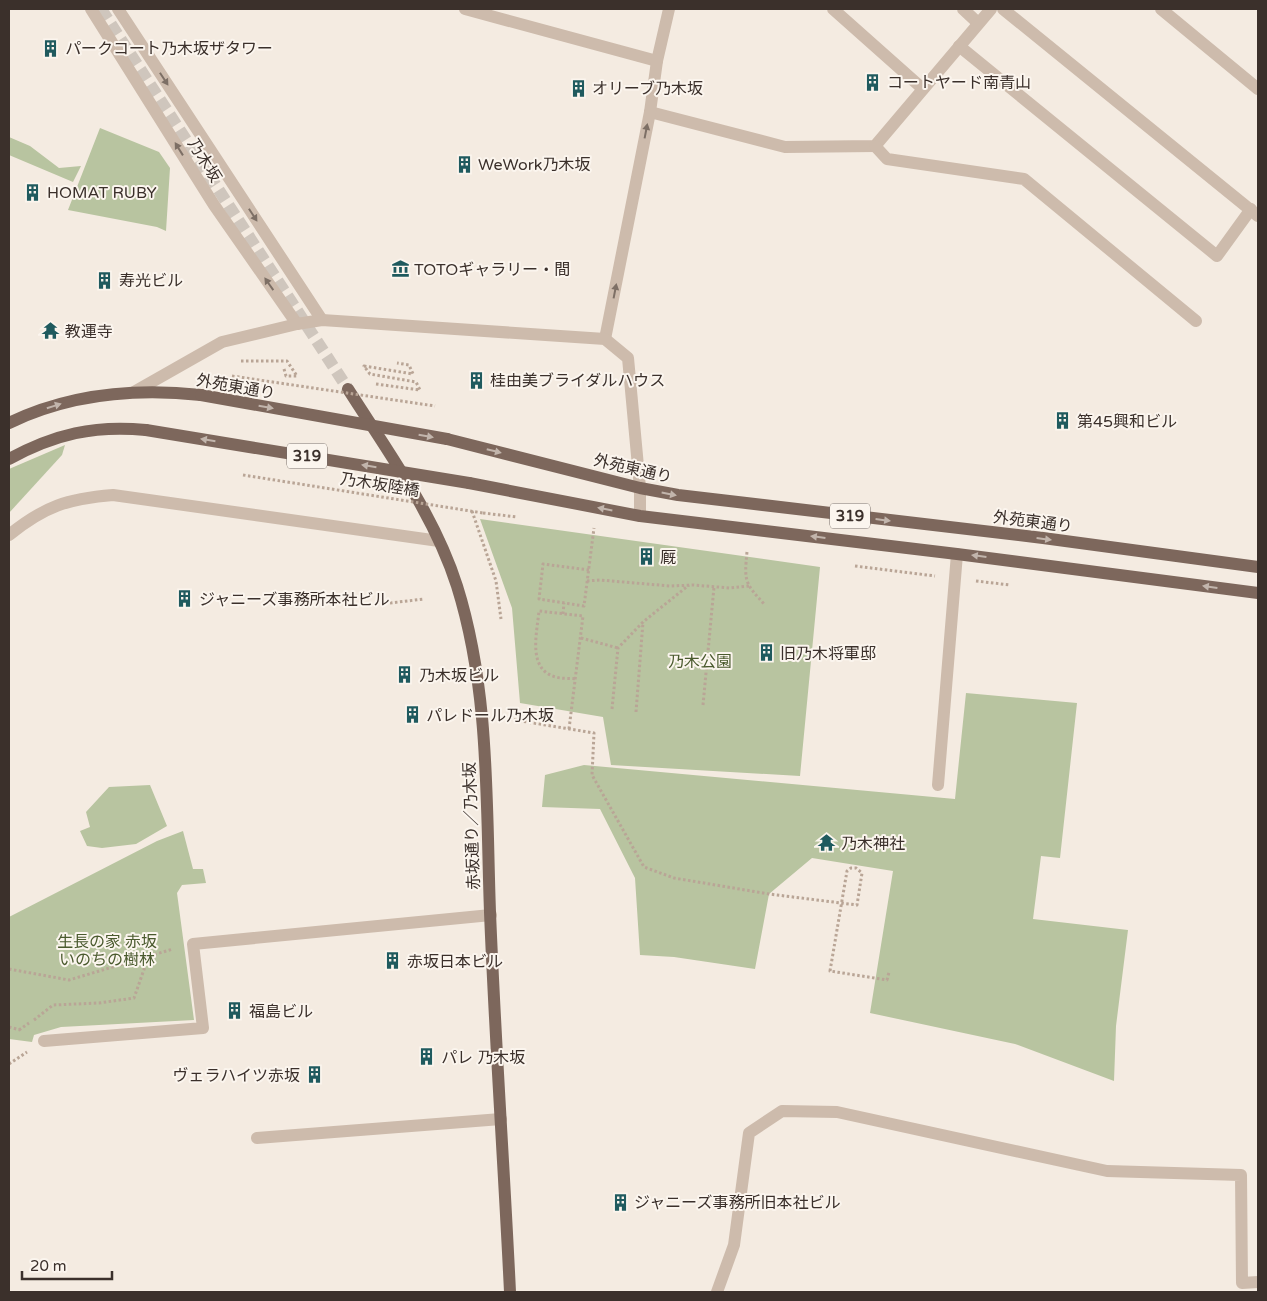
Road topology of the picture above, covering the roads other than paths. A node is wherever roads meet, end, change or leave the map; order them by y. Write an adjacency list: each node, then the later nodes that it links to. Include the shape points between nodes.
1 (90, 9): 20 (street, 乃木坂, one-way to 1, via 214,205)
2 (118, 9): 18 (street, 乃木坂, one-way to 18)
3 (465, 9): 12 (street)
4 (668, 9): 12 (street)
5 (833, 9): 13 (street)
6 (963, 9): 10 (street)
7 (991, 9): 10 (street)
8 (1002, 9): 17 (street)
9 (1161, 9): 14 (street)
10 (978, 23): 11 (street)
11 (959, 46): 13 (street); 17 (street, via 1217,256)
12 (657, 61): 15 (street)
13 (922, 89): 16 (street)
14 (1258, 89)
15 (650, 112): 16 (street, via 785,147); 21 (street, one-way to 15)
16 (875, 146): 19 (street, via 887,159 1024,179)
17 (1254, 213)
18 (322, 320): 20 (street); 21 (street)
19 (1196, 321)
20 (297, 324): 23 (street, via 222,342)
21 (605, 339): 26 (street, via 628,358)
22 (348, 389): 29 (main road, 赤坂通り／乃木坂, via 430,519)
23 (134, 392): 24 (main road, 外苑東通り / 319, one-way to 23, via 56,404); 26 (main road, 外苑東通り / 319, one-way to 26, bridge, via 201,395 447,440)
24 (9, 423)
25 (9, 459): 27 (main road, 319, one-way to 25, bridge, via 468,483 146,430 112,428 71,433)
26 (640, 488): 27 (street); 31 (main road, 外苑東通り / 319, one-way to 31)
27 (640, 516): 30 (main road, 319, one-way to 27)
28 (9, 535): 29 (street, via 52,506 84,497 113,495)
29 (439, 541): 34 (main road, 赤坂通り／乃木坂, via 471,635 482,706)
30 (957, 554): 32 (main road, 319, one-way to 30); 33 (street)
31 (1258, 567)
32 (1258, 593)
33 (938, 784)
34 (491, 915): 35 (street, via 193,944 203,1028); 36 (main road, 赤坂通り／乃木坂)
35 (44, 1041)
36 (501, 1119): 37 (street); 39 (main road, 赤坂通り／乃木坂)
37 (257, 1138)
38 (1258, 1282): 40 (street, via 1242,1283 1241,1175 1107,1171 837,1112 782,1111 749,1133 734,1245)
39 (510, 1292)
40 (717, 1292)

